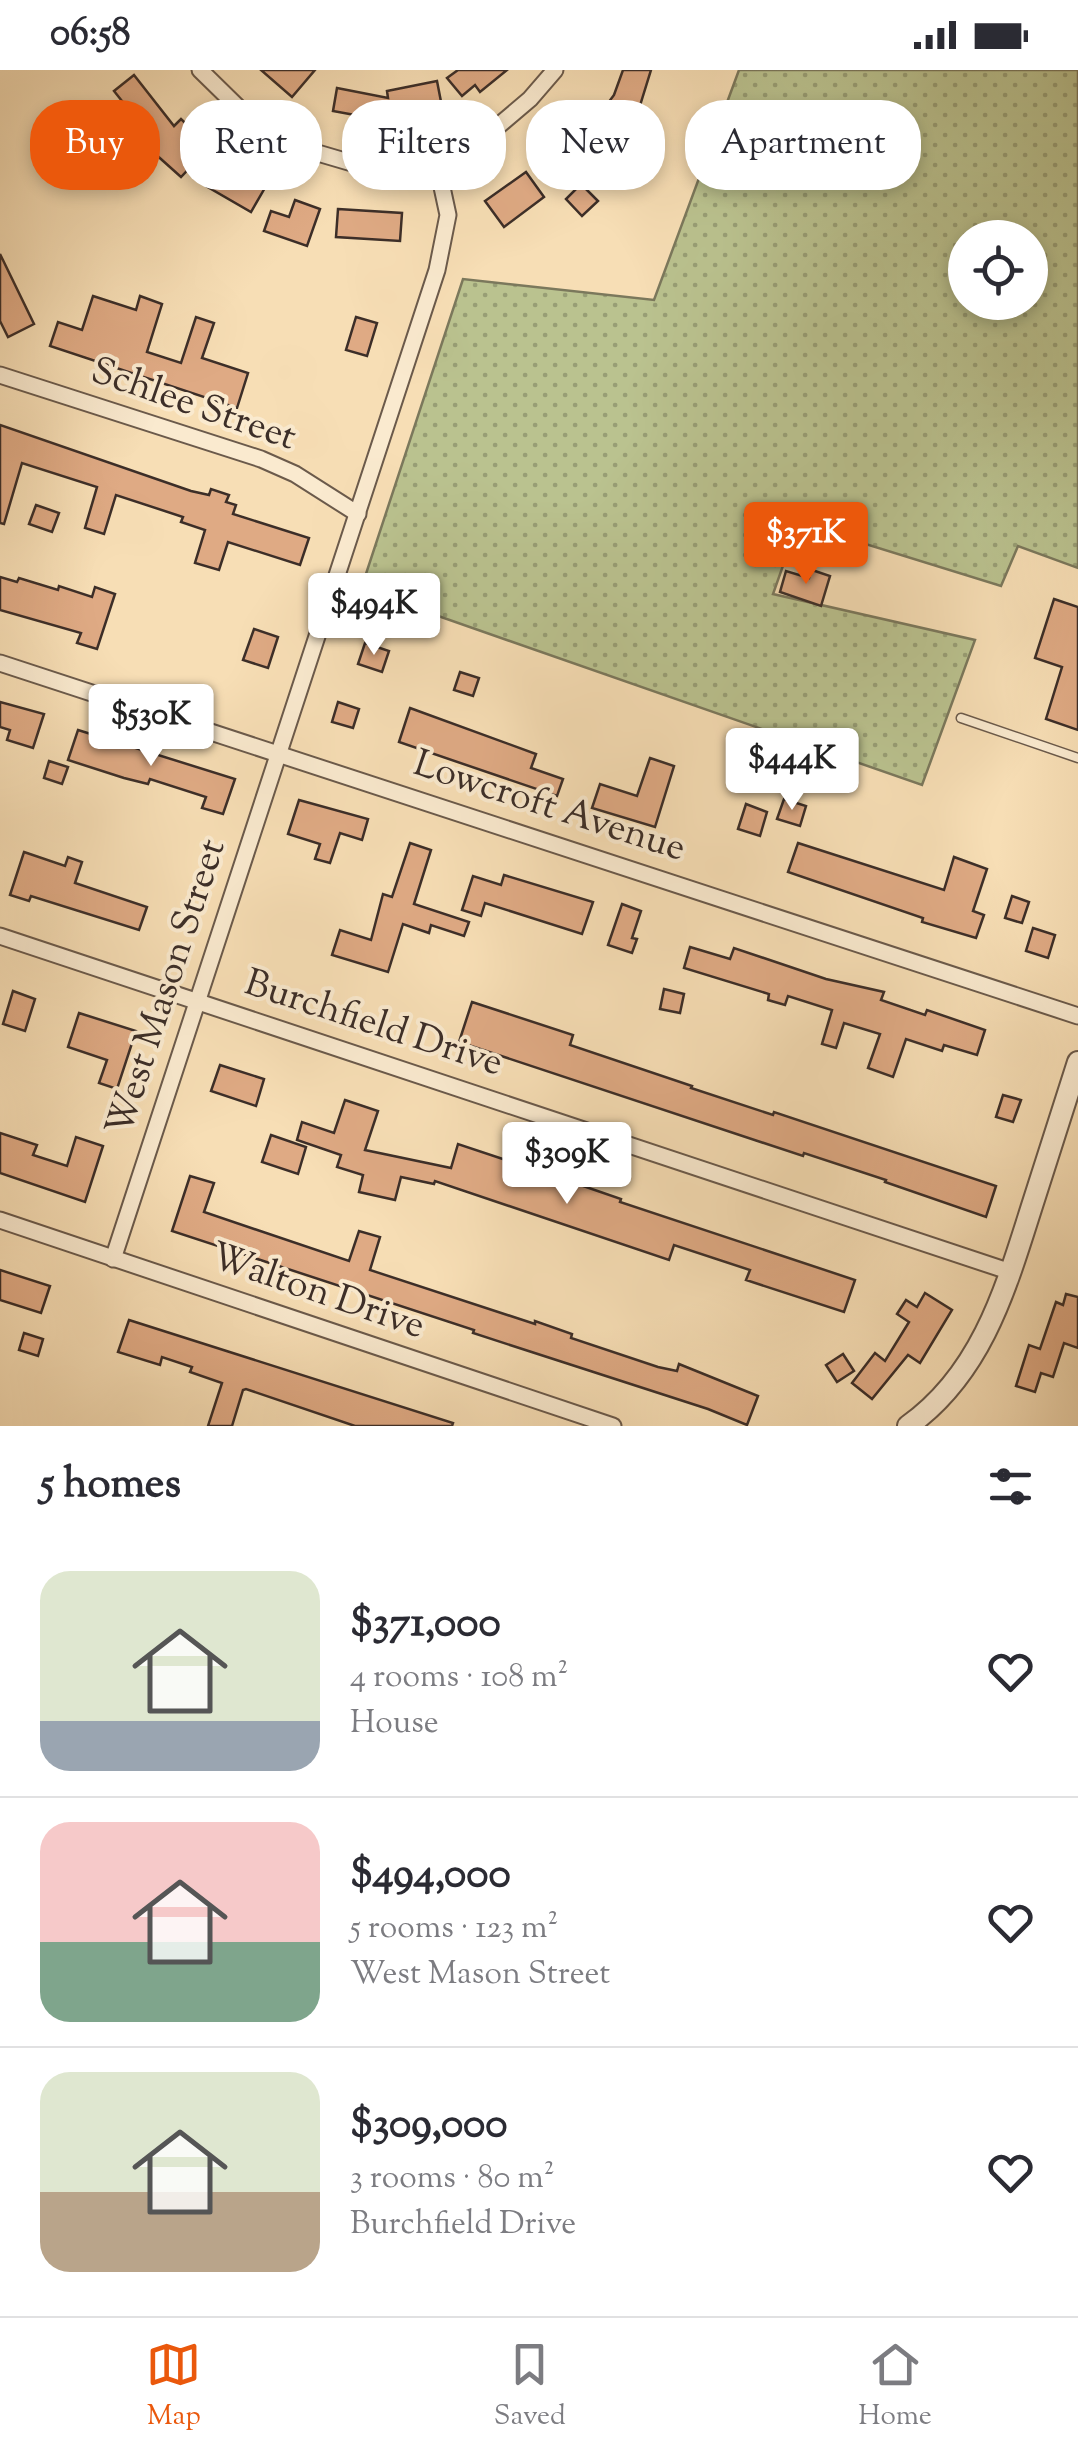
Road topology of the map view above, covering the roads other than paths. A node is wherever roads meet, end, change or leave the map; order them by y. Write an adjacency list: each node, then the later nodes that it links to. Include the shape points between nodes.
1 (200, 70): 4 (street, via 287,144)
2 (555, 70): 3 (street)
3 (506, 118)
4 (342, 160)
5 (443, 190): 7 (street, West Mason Street, via 448,215 437,270)
6 (0, 376): 7 (street, Schlee Street, via 261,459)
7 (358, 514): 10 (street, West Mason Street)
8 (0, 663): 10 (street, Lowcroft Avenue)
9 (961, 718): 11 (lane)
10 (280, 754): 13 (street, West Mason Street); 14 (street, Lowcroft Avenue)
11 (1078, 758)
12 (0, 936): 13 (street, Burchfield Drive)
13 (198, 1001): 17 (street, West Mason Street); 18 (street, Burchfield Drive)
14 (1078, 1016)
15 (1078, 1062): 18 (street)
16 (0, 1220): 17 (street, Walton Drive)
17 (113, 1259): 19 (street, Walton Drive)
18 (1011, 1272): 20 (street, via 966,1369)
19 (613, 1426)
20 (908, 1426)

